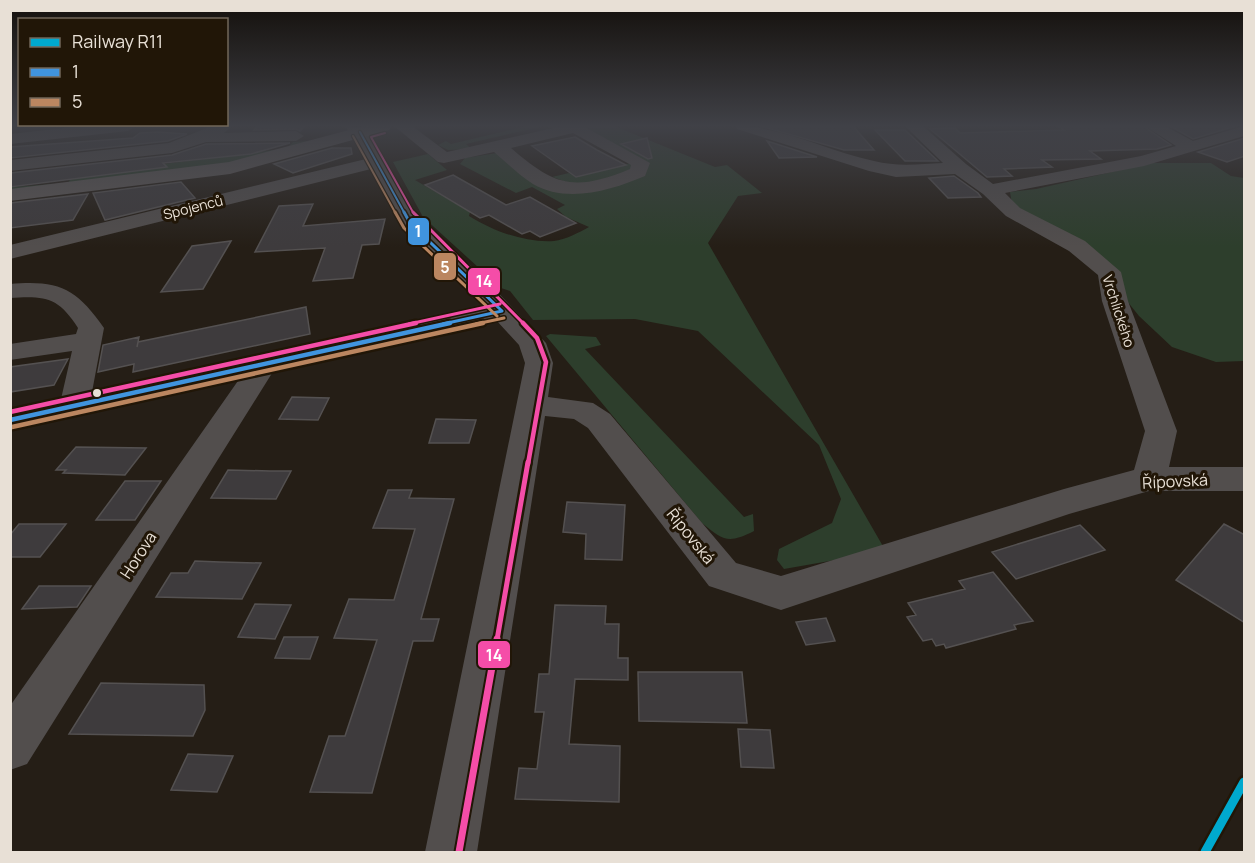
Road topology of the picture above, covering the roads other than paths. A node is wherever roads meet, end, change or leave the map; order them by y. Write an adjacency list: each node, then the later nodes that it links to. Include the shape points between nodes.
1 (236, 166): 10 (main road)
2 (359, 166): 11 (street, Spojenců)
3 (378, 166): 13 (street, via 410,223)
4 (523, 166): 5 (street, via 555,187 578,188 622,179)
5 (640, 166)
6 (870, 166): 8 (street, via 896,171)
7 (1116, 166): 9 (street)
8 (958, 168): 9 (street, Vrchlického)
9 (990, 190): 20 (street, Vrchlického, via 1013,212 1077,246 1109,272 1115,301 1161,431)
10 (10, 195)
11 (10, 252)
12 (10, 291): 14 (street, via 50,289 64,296 78,307 91,328)
13 (502, 311): 16 (street); 17 (street, via 532,343 539,363)
14 (89, 340): 15 (street); 18 (street)
15 (10, 352)
16 (265, 363): 18 (street); 22 (street, Horova)
17 (533, 405): 20 (street, Řípovská, via 582,410 599,421 723,575 781,593 1064,502); 23 (street)
18 (74, 406): 19 (street)
19 (10, 420)
20 (1149, 479): 21 (street, Řípovská)
21 (1245, 479)
22 (10, 747)
23 (451, 852)

